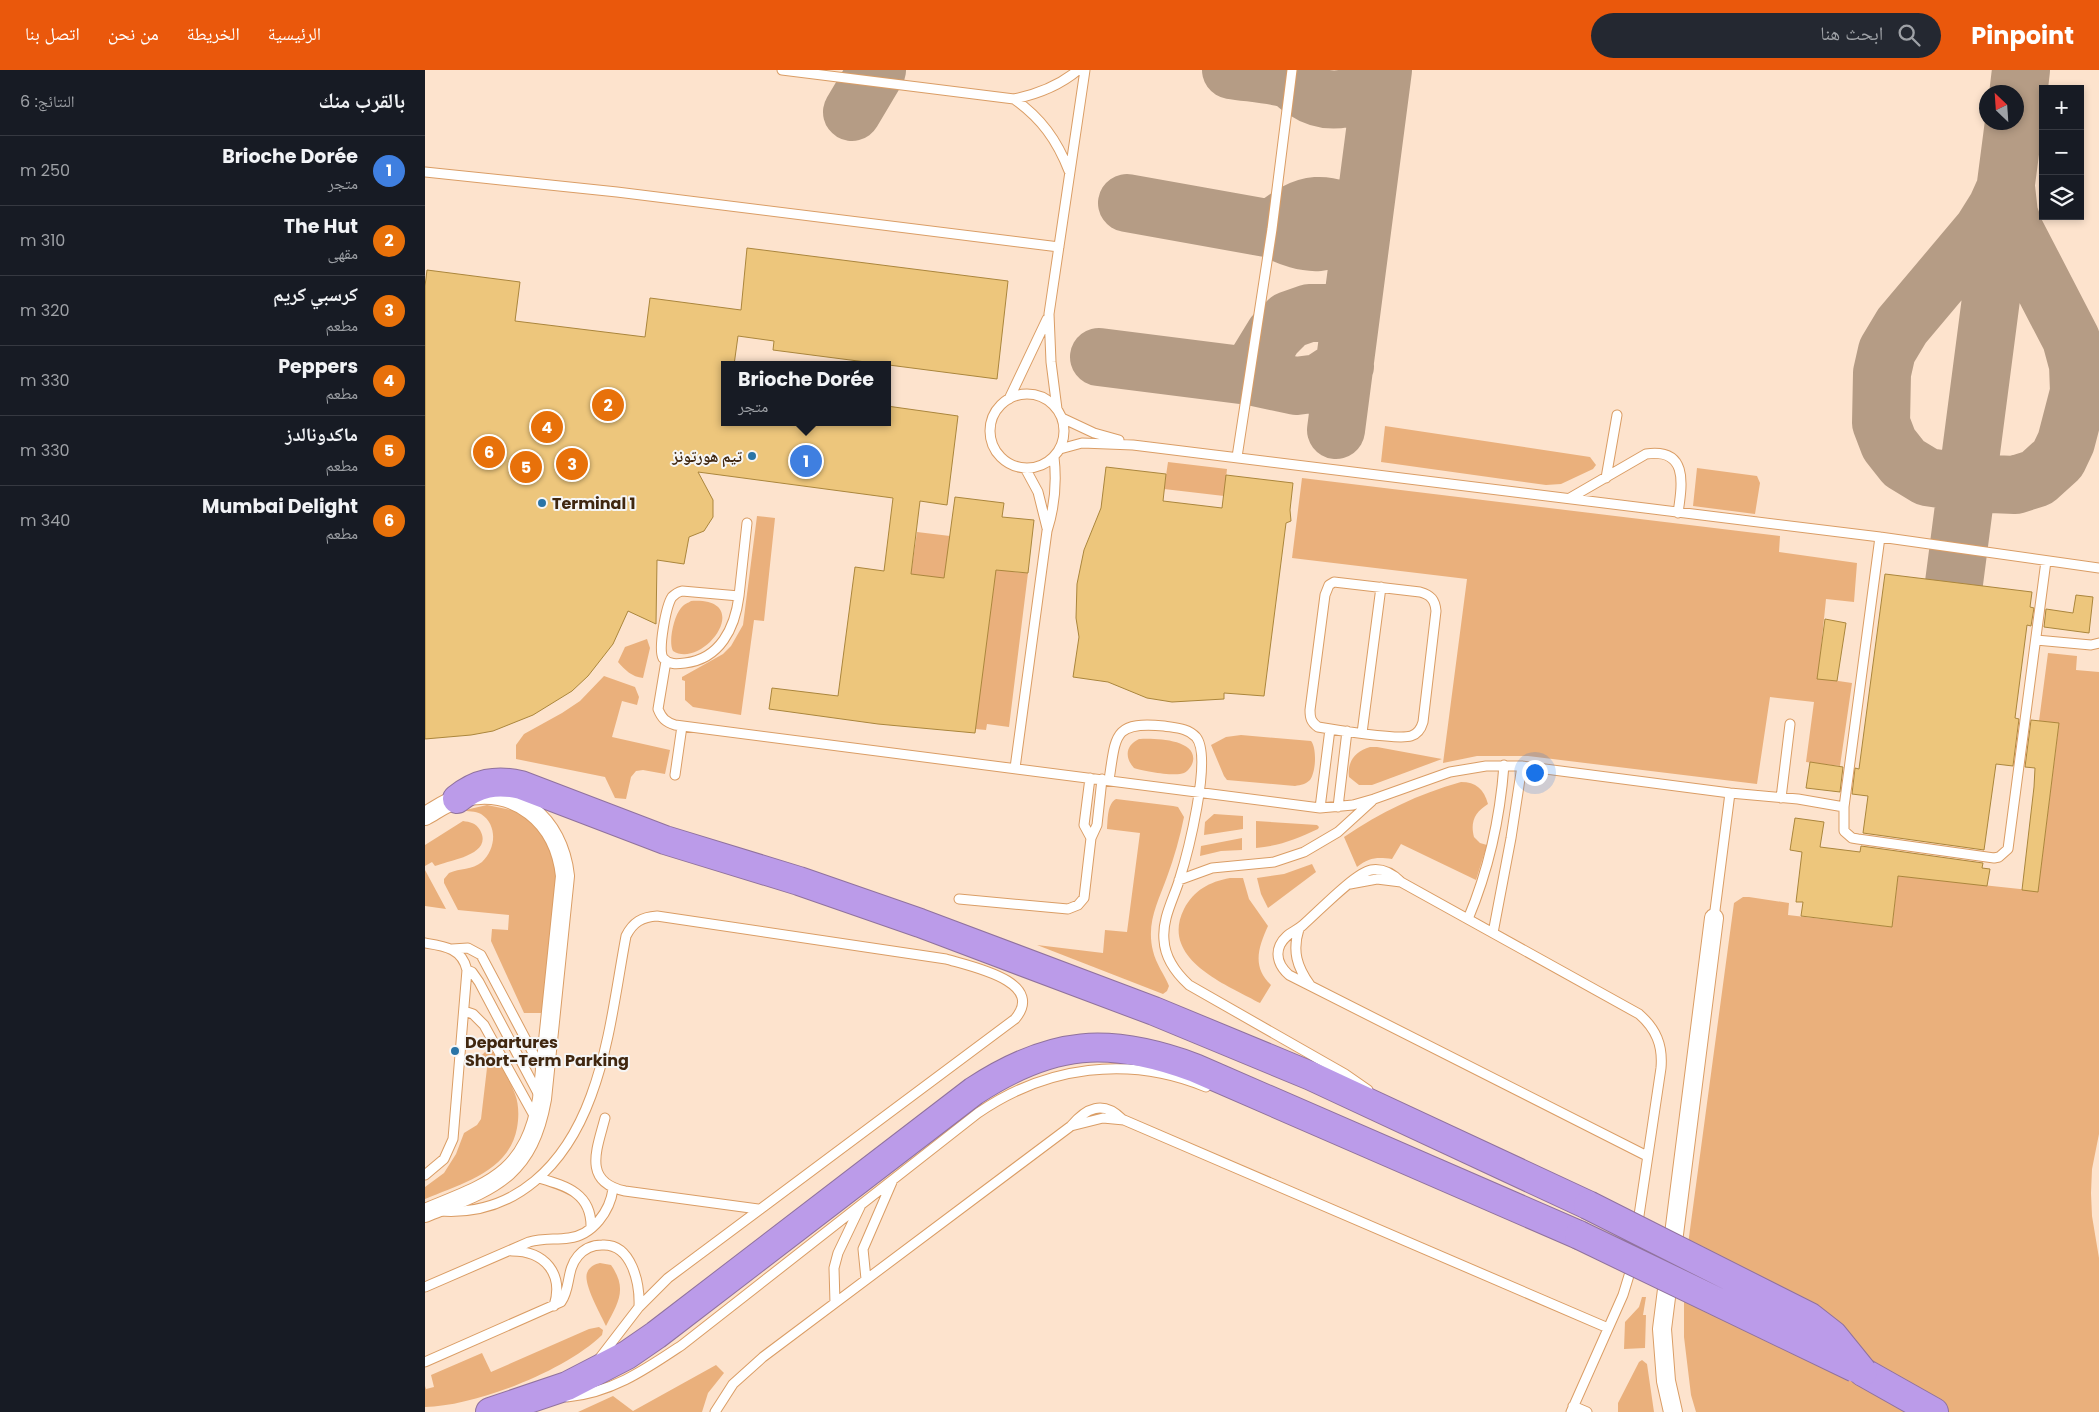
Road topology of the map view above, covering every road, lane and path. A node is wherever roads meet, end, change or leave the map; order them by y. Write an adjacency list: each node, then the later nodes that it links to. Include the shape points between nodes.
1 (782, 70): 5 (lane)
2 (1078, 70): 5 (lane, via 1045,90)
3 (1085, 70): 7 (lane)
4 (1292, 70): 17 (lane, via 1273,229)
5 (1014, 99): 7 (lane, via 1049,130)
6 (425, 172): 8 (lane, via 675,199)
7 (1069, 172): 8 (lane)
8 (1059, 247): 9 (lane)
9 (1049, 314): 10 (lane); 11 (lane)
10 (1009, 399): 11 (lane, via 1030,394 1045,399); 18 (lane, via 995,414 990,434 997,454 1014,466)
11 (1057, 409): 13 (lane)
12 (1617, 415): 19 (lane)
13 (1063, 418): 14 (lane, via 1094,433); 15 (lane, via 1064,439)
14 (1133, 445): 15 (lane, via 1082,443); 17 (lane)
15 (1060, 449): 16 (lane)
16 (1054, 457): 18 (lane, via 1035,467); 23 (lane, via 1056,494)
17 (1237, 457): 20 (lane)
18 (1025, 468): 23 (lane, via 1038,492)
19 (1606, 478): 20 (lane); 21 (lane, via 1646,454 1665,454 1673,459 1682,476)
20 (1570, 498): 21 (lane)
21 (1678, 513): 24 (lane)
22 (747, 523): 28 (lane)
23 (1047, 531): 39 (lane)
24 (1880, 537): 25 (lane); 49 (lane)
25 (2046, 561): 26 (lane); 29 (lane)
26 (2099, 568)
27 (1381, 587): 34 (lane, via 1339,582 1326,589 1310,717 1318,727); 36 (lane); 36 (lane, via 1427,594 1435,604 1423,722 1416,734 1410,737)
28 (739, 596): 31 (lane, via 733,625 719,647 690,662 675,664); 31 (lane, via 689,591 675,594 669,604 660,651)
29 (2036, 640): 30 (lane); 49 (lane, via 2010,844 2004,854 1994,858 1852,838 1844,831)
30 (2099, 643)
31 (665, 661): 33 (lane, via 658,709 666,722)
32 (1790, 724): 45 (lane)
33 (682, 726): 39 (lane); 40 (lane)
34 (1330, 729): 35 (lane); 50 (lane)
35 (1347, 731): 36 (lane); 48 (lane)
36 (1362, 732)
37 (1504, 765): 38 (lane); 47 (lane, via 1450,772); 56 (lane, via 1496,834 1488,867)
38 (1522, 766): 43 (lane); 58 (lane)
39 (1015, 768): 41 (lane)
40 (675, 775)
41 (1090, 778): 42 (lane); 52 (lane, via 1084,825)
42 (1106, 780): 44 (lane); 44 (lane, via 1116,742 1127,728 1144,724 1185,729 1197,738 1202,750); 52 (lane, via 1097,825)
43 (1730, 793): 45 (lane); 55 (lane)
44 (1199, 794): 50 (lane); 53 (lane)
45 (1781, 798): 49 (lane)
46 (457, 799): 51 (street); 64 (street, via 474,795 517,802 547,825 560,848 565,876); 67 (highway, via 484,784 508,782 521,785 665,840 799,880 920,922 1154,1011)
47 (1374, 799): 48 (lane); 53 (lane, via 1338,832 1304,852 1273,862 1211,868)
48 (1338, 807): 50 (lane)
49 (1844, 807)
50 (1320, 808)
51 (425, 816)
52 (1091, 838): 54 (lane, via 1084,898 1078,905 1068,909)
53 (1179, 880): 67 (lane, via 1164,929 1166,951 1179,976 1189,986 1345,1074 1362,1085)
54 (959, 899)
55 (1714, 918): 94 (street, via 1662,1329 1666,1381)
56 (1468, 919): 57 (lane, via 1401,882 1377,879 1350,884); 58 (lane)
57 (1299, 930): 62 (lane, via 1295,946 1297,964); 62 (lane, via 1284,938 1278,958 1289,976)
58 (1493, 933): 70 (lane, via 1629,1007 1648,1022 1660,1044 1662,1056)
59 (425, 943): 60 (lane)
60 (452, 949): 61 (lane, via 463,959); 64 (lane, via 468,948 481,955)
61 (467, 970): 63 (lane); 66 (lane, via 475,976)
62 (1311, 986): 70 (lane)
63 (464, 1011): 69 (lane, via 479,1018); 71 (lane, via 453,1139 444,1159)
64 (543, 1073): 66 (street)
65 (1216, 1091): 73 (lane, via 1143,1070 1095,1069 1053,1077 992,1104)
66 (542, 1099): 69 (street)
67 (1391, 1113): 87 (highway, bridge, via 1588,1204 1810,1317 1833,1336)
68 (605, 1118): 74 (lane, via 595,1160 600,1177)
69 (538, 1122): 77 (street, via 526,1149 502,1176)
70 (1647, 1156): 85 (lane, via 1631,1269)
71 (425, 1175)
72 (539, 1178): 76 (lane, via 565,1148 591,1096 626,936 633,924 647,916 945,959 986,972 1017,987 1022,1000 1015,1019); 77 (lane, via 514,1196 487,1207); 78 (lane, via 568,1187 579,1196 590,1214)
73 (893, 1180): 75 (lane); 80 (lane, via 863,1249)
74 (613, 1189): 76 (lane); 78 (lane, via 604,1215)
75 (861, 1205): 82 (lane, via 834,1268); 89 (lane, via 683,1345 631,1379 592,1393)
76 (758, 1209): 84 (lane, via 668,1278)
77 (428, 1212)
78 (591, 1228): 79 (lane, via 574,1237 539,1239)
79 (509, 1251): 81 (lane); 83 (lane, via 529,1252 552,1270 557,1288)
80 (866, 1279): 82 (lane); 85 (lane, via 1071,1126 1086,1111 1096,1108 1107,1109 1124,1120)
81 (425, 1287)
82 (835, 1303): 92 (lane, via 733,1384)
83 (554, 1306): 84 (lane, via 566,1296 570,1270 579,1254 596,1245 607,1244 627,1257 640,1294); 86 (lane)
84 (639, 1307): 88 (lane)
85 (1609, 1328): 90 (lane)
86 (425, 1362)
87 (1863, 1372): 88 (highway, bridge, via 1579,1235 1239,1092 1195,1068 1139,1050 1083,1048 1053,1052 1025,1062 974,1091 656,1335); 95 (highway)
88 (584, 1379): 89 (highway)
89 (538, 1397): 91 (highway)
90 (1572, 1409): 93 (lane)
91 (490, 1412)
92 (715, 1412)
93 (1587, 1412)
94 (1673, 1412)
95 (1934, 1412)

